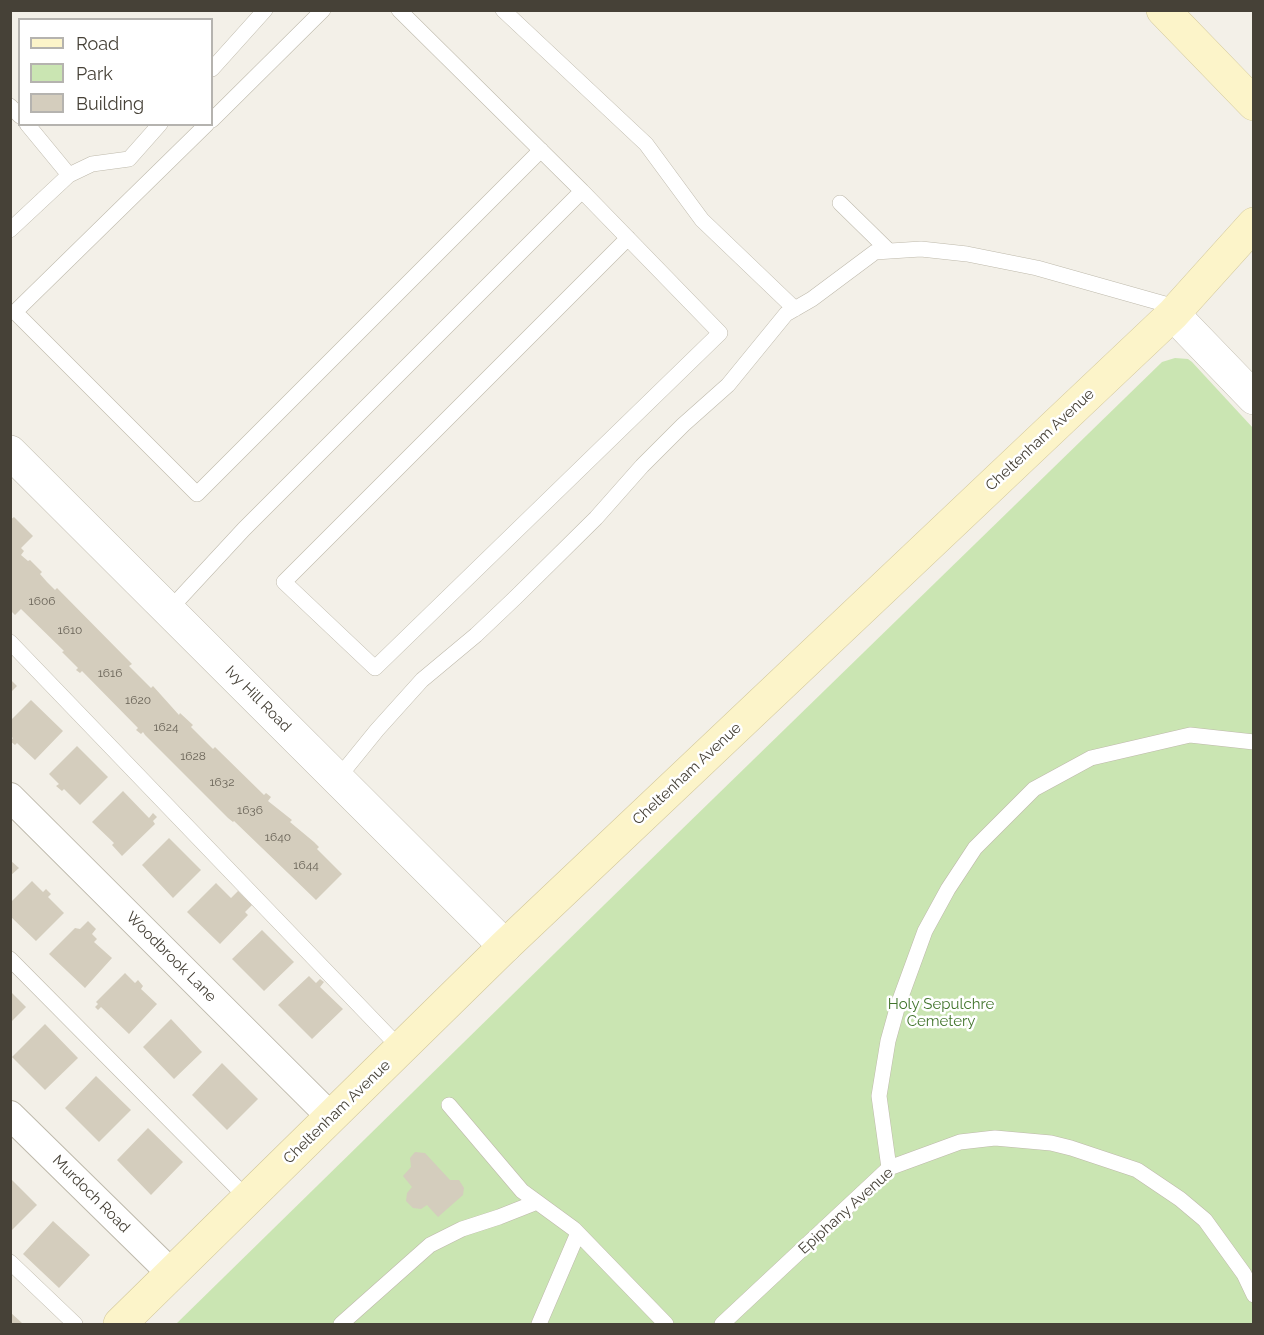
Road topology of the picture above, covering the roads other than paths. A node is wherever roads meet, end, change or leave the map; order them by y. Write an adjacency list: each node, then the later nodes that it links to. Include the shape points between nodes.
1 (265, 10): 6 (lane)
2 (323, 10): 8 (lane)
3 (399, 10): 12 (lane)
4 (503, 10): 20 (lane, via 646,144 702,220)
5 (1163, 10): 7 (main road)
6 (213, 68)
7 (1254, 104)
8 (213, 119)
9 (29, 126): 13 (lane)
10 (158, 126): 13 (lane, via 129,159 92,164)
11 (205, 126): 12 (lane, via 15,312 197,494)
12 (541, 150): 14 (lane)
13 (69, 174): 17 (lane)
14 (582, 191): 18 (lane); 24 (lane)
15 (840, 203): 19 (lane)
16 (1254, 224): 21 (main road, Cheltenham Avenue)
17 (10, 230)
18 (628, 238): 18 (lane, via 720,333 375,669 284,582)
19 (889, 251): 20 (lane, via 875,252); 21 (lane, via 921,249 1037,268)
20 (795, 309): 27 (lane, via 786,314 728,385 642,466 596,518 476,635 422,680)
21 (1176, 311): 22 (street); 29 (main road, Cheltenham Avenue)
22 (1254, 398)
23 (12, 456): 24 (street, Ivy Hill Road)
24 (169, 610): 27 (street, Ivy Hill Road)
25 (10, 642): 31 (lane)
26 (1254, 742): 35 (lane, via 1190,735 1090,758 1034,789 975,849 924,931 893,1023 879,1096)
27 (338, 778): 29 (street, Ivy Hill Road)
28 (10, 797): 34 (street, Woodbrook Lane)
29 (505, 946): 31 (main road, Cheltenham Avenue)
30 (10, 959): 36 (lane)
31 (401, 1048): 34 (main road, Cheltenham Avenue)
32 (449, 1105): 37 (lane, via 522,1191)
33 (10, 1115): 40 (street, Murdoch Road)
34 (332, 1117): 36 (main road, Cheltenham Avenue)
35 (889, 1168): 41 (lane, Epiphany Avenue, via 960,1142 995,1138 1061,1145 1137,1170 1205,1220 1244,1274); 47 (lane, Epiphany Avenue)
36 (248, 1199): 40 (main road, Cheltenham Avenue)
37 (537, 1202): 38 (lane); 44 (lane, via 430,1245)
38 (578, 1233): 45 (lane); 46 (lane)
39 (10, 1262): 42 (lane)
40 (172, 1274): 43 (main road, Cheltenham Avenue)
41 (1254, 1295)
42 (75, 1324)
43 (120, 1324)
44 (340, 1324)
45 (539, 1324)
46 (666, 1324)
47 (722, 1324)

